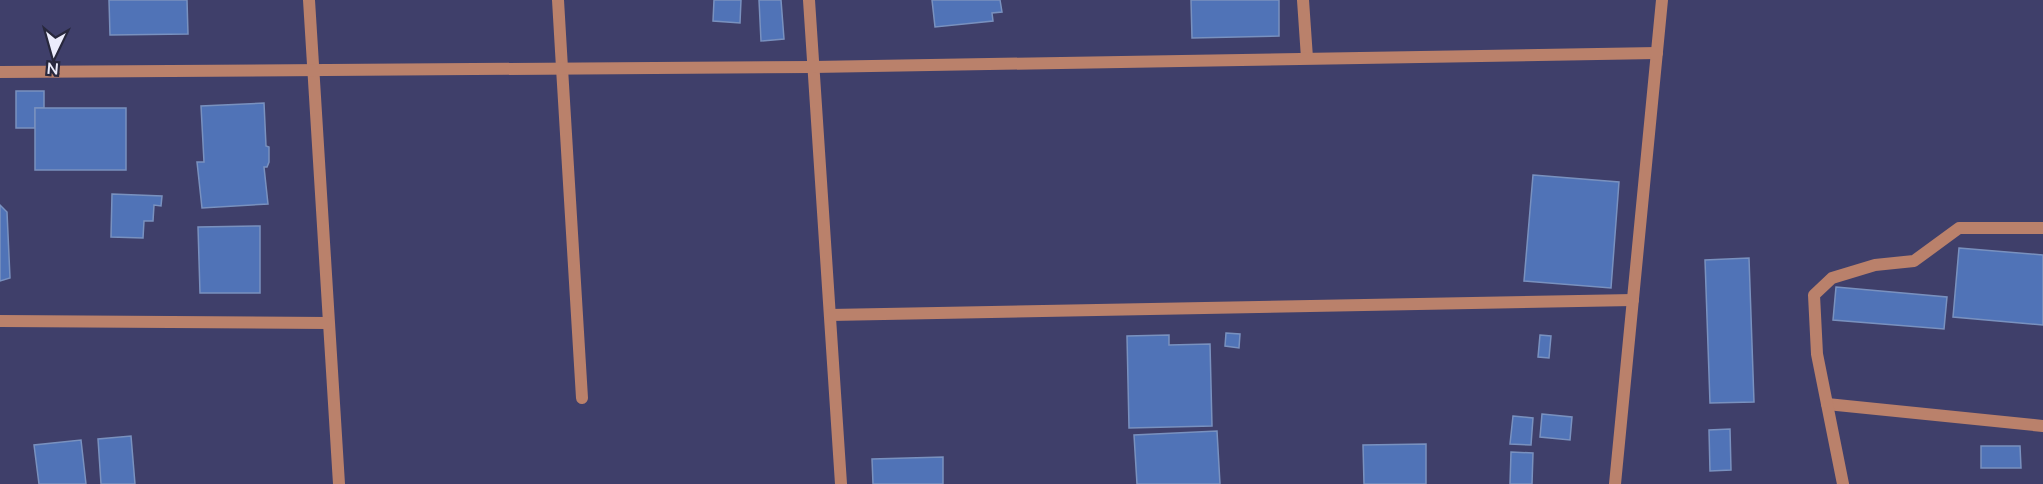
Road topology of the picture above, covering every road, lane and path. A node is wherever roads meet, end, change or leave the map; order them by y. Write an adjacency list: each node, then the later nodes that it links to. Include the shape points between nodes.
1 (309, 0): 10 (street)
2 (558, 0): 9 (street)
3 (809, 0): 8 (street)
4 (1303, 0): 7 (street)
5 (1662, 0): 6 (street)
6 (1657, 53): 7 (street); 13 (street)
7 (1307, 58): 8 (street)
8 (813, 67): 9 (street); 14 (street)
9 (562, 68): 10 (street); 17 (street)
10 (314, 70): 11 (street); 16 (street)
11 (0, 72)
12 (2043, 228): 18 (street, via 1959,228 1914,261 1875,265 1832,278 1814,295 1817,354)
13 (1633, 300): 14 (street); 22 (street)
14 (830, 315): 21 (street)
15 (0, 321): 16 (street)
16 (328, 323): 20 (street)
17 (582, 398)
18 (1827, 404): 19 (street); 23 (street)
19 (2043, 426)
20 (339, 484)
21 (841, 484)
22 (1615, 484)
23 (1843, 484)

